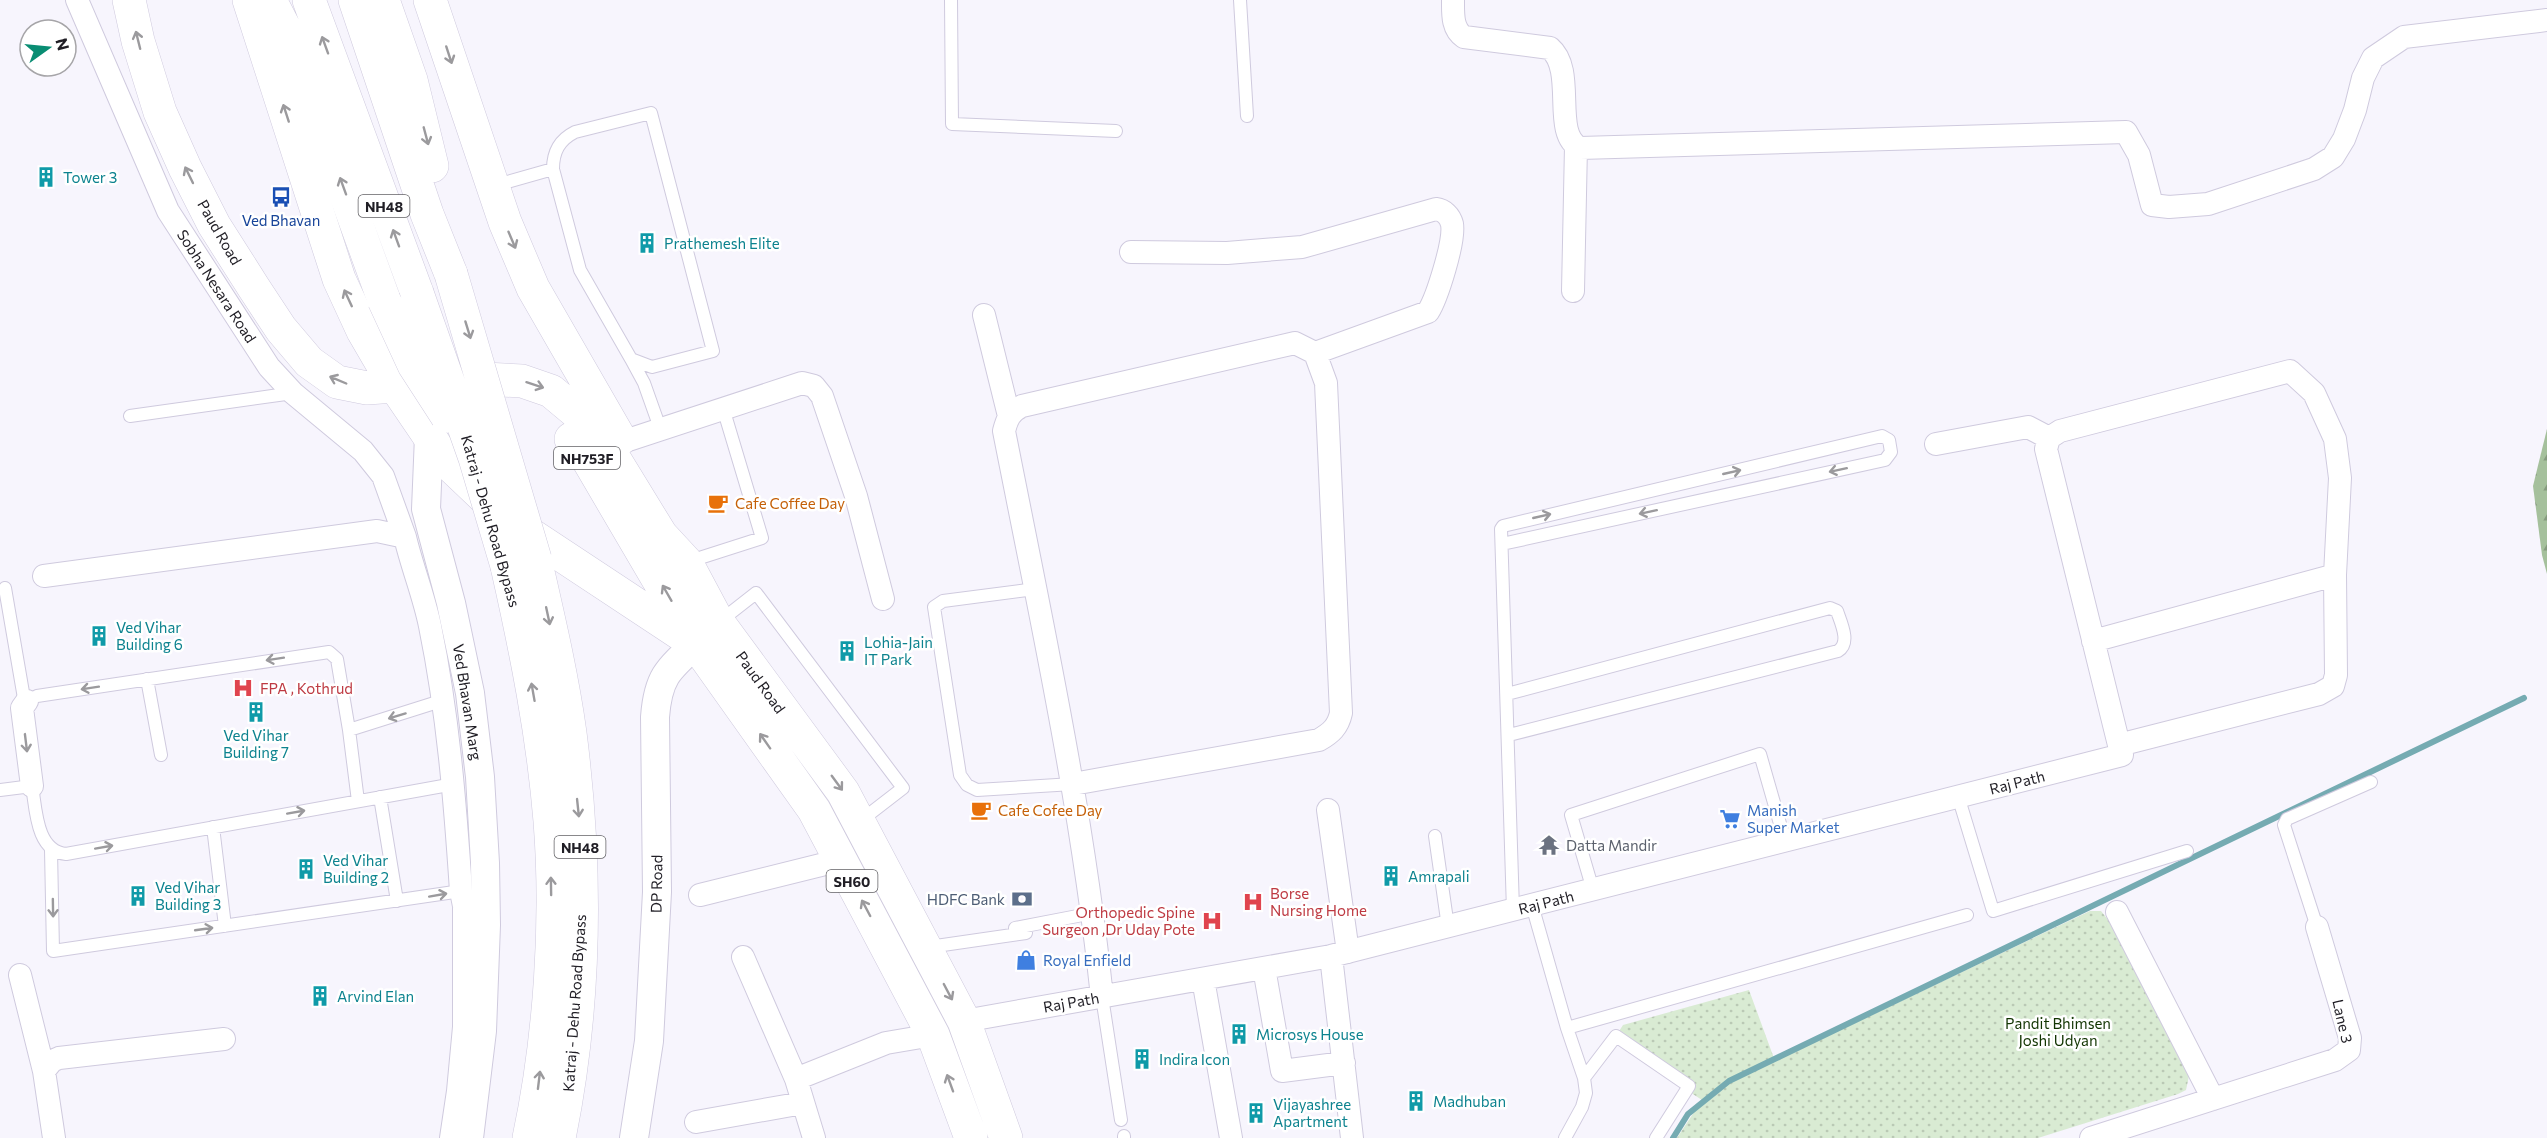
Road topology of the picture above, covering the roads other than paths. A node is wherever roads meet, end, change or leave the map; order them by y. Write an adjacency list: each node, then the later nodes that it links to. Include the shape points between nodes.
1 (77, 0): 25 (street, Sobha Nesara Road, via 168,211 269,367)
2 (129, 0): 24 (main road, Paud Road / NH753F, one-way to 2, via 337,382 309,362 281,329 214,225 160,112)
3 (249, 0): 24 (main road, one-way to 3, via 339,279)
4 (270, 0): 34 (main road, one-way to 4, bridge, via 414,365 384,300 290,42)
5 (309, 0): 34 (main road, Katraj - Dehu Road Bypass / NH48, one-way to 5, bridge)
6 (355, 0): 19 (main road, Katraj - Dehu Road Bypass / NH48)
7 (383, 0): 19 (main road, one-way to 19, via 428,144)
8 (430, 0): 17 (main road, one-way to 17)
9 (951, 0): 14 (lane, via 952,124)
10 (1240, 0): 13 (lane)
11 (1453, 0): 15 (street, via 1455,24 1464,37 1550,48 1556,53 1562,70 1567,131)
12 (2547, 20): 15 (street, via 2404,37 2373,58 2344,139 2333,157 2314,169 2208,204 2152,206 2139,155 2126,132)
13 (1247, 116)
14 (1116, 130)
15 (1576, 146): 20 (street)
16 (553, 169): 17 (lane); 23 (lane, via 580,270); 23 (lane, via 553,158 563,138 651,113 713,351 652,367)
17 (492, 186): 32 (main road, one-way to 32, via 533,288)
18 (1131, 252): 22 (street, via 1227,253 1302,247 1442,210 1452,225 1450,244 1428,312)
19 (451, 274): 37 (main road, Katraj - Dehu Road Bypass / NH48, one-way to 37, bridge)
20 (1573, 291)
21 (984, 315): 28 (street)
22 (1315, 353): 28 (street, via 1294,343 1022,406); 56 (street, via 1326,383 1339,722 1319,740)
23 (631, 359): 29 (lane)
24 (395, 386): 30 (main road, Paud Road); 38 (main road, Paud Road / NH753F, one-way to 38, via 424,376 522,381 551,391 607,447 661,536); 44 (main road, Paud Road / NH753F, one-way to 24, via 587,458 558,424 517,402 424,396)
25 (293, 393): 27 (lane); 35 (street, Sobha Nesara Road, via 363,451 383,476)
26 (723, 408): 29 (street); 38 (lane, via 762,538); 43 (street, via 802,383 813,386 822,396 856,496)
27 (130, 416)
28 (1009, 416): 42 (street, via 1004,431)
29 (660, 428): 32 (street)
30 (429, 436): 44 (main road, Paud Road, via 446,461 507,519); 85 (street, Ved Bhavan Marg, via 426,509 470,693 480,777 485,863)
31 (2049, 438): 33 (street, via 2028,427); 39 (street, via 2060,431 2290,370 2314,393 2335,439 2340,478); 45 (street, via 2046,449)
32 (622, 442): 38 (main road)
33 (1936, 444)
34 (475, 458): 37 (main road, Katraj - Dehu Road Bypass / NH48, bridge)
35 (405, 537): 40 (street, via 377,531); 48 (street, Sobha Nesara Road, via 430,622)
36 (1502, 544): 36 (lane, one-way to 36, via 1501,530 1507,525 1882,436 1888,440 1891,452 1885,460); 47 (lane)
37 (521, 562): 104 (main road, Katraj - Dehu Road Bypass / NH48, one-way to 37, via 547,1006 552,910 550,822 524,642); 105 (main road, Katraj - Dehu Road Bypass / NH48, one-way to 105, via 553,636 579,820 581,910 576,1009)
38 (686, 562): 44 (main road, Paud Road / SH60)
39 (2335, 575): 45 (street); 52 (street, Raj Path, via 2333,686 2319,694)
40 (44, 576)
41 (5, 588): 49 (lane)
42 (1035, 589): 56 (street); 56 (lane, via 943,601 934,608 960,775 977,790)
43 (884, 599)
44 (707, 633): 63 (main road, Paud Road / SH60, one-way to 63, via 843,792); 63 (lane, via 756,593 903,788); 69 (main road, Paud Road / SH60, one-way to 44); 106 (street, DP Road, via 670,668 657,691 657,892 650,1041)
45 (2093, 641): 52 (street)
46 (147, 679): 49 (lane, one-way to 49, via 37,696); 50 (lane, one-way to 46, via 337,658 329,652); 53 (lane)
47 (1507, 694): 51 (lane); 51 (lane, via 1830,608 1837,611 1845,641 1838,651)
48 (444, 700): 50 (lane, one-way to 50); 55 (street, Sobha Nesara Road)
49 (26, 703): 57 (street, one-way to 57, via 22,708)
50 (350, 730): 61 (lane)
51 (1509, 735): 74 (lane)
52 (2121, 750): 59 (street, Raj Path)
53 (161, 755)
54 (2371, 782): 80 (lane, Lane 3, via 2287,819 2284,825)
55 (454, 784): 60 (lane); 71 (street, Sobha Nesara Road)
56 (1073, 784): 76 (street)
57 (32, 786): 58 (lane); 67 (lane, via 42,836)
58 (0, 790)
59 (1958, 796): 66 (street, Raj Path); 68 (lane, via 1994,911)
60 (380, 797): 61 (lane); 73 (lane)
61 (358, 801): 64 (lane, one-way to 61)
62 (1328, 810): 82 (street)
63 (859, 822): 81 (main road, Paud Road / SH60)
64 (213, 827): 67 (lane, one-way to 64, via 66,854); 78 (lane)
65 (1435, 836): 79 (lane)
66 (1785, 841): 70 (street, Raj Path); 70 (lane, via 1760,754 1571,815)
67 (51, 850): 78 (lane, one-way to 78, via 53,951)
68 (2187, 851)
69 (841, 860): 72 (street); 91 (main road, Paud Road / SH60, one-way to 69)
70 (1593, 890): 74 (street, Raj Path)
71 (461, 891): 73 (lane, one-way to 71); 85 (street, Sobha Nesara Road)
72 (700, 895)
73 (397, 901): 78 (lane)
74 (1522, 908): 79 (street, Raj Path); 90 (lane)
75 (2117, 912): 97 (street)
76 (1093, 914): 81 (lane); 88 (street)
77 (1967, 915): 90 (lane)
78 (225, 926)
79 (1448, 927): 82 (street, Raj Path)
80 (2317, 927): 97 (street, Lane 3, via 2350,1038 2349,1050 2335,1060)
81 (925, 948): 89 (main road, Paud Road / SH60, one-way to 89)
82 (1340, 954): 84 (street, Raj Path); 93 (street)
83 (743, 957): 96 (street)
84 (1264, 968): 87 (street, Raj Path); 93 (street, via 1282,1071)
85 (475, 970): 102 (street, Ved Bhavan Marg); 103 (street, via 482,1031)
86 (20, 975): 94 (street)
87 (1203, 979): 88 (street, Raj Path); 110 (street)
88 (1102, 997): 89 (street, Raj Path); 99 (lane)
89 (964, 1022): 91 (main road); 109 (main road, Paud Road / SH60)
90 (1567, 1028): 95 (lane)
91 (933, 1035): 96 (street, via 886,1043); 108 (main road, Paud Road / SH60, one-way to 91)
92 (224, 1038): 94 (street, via 59,1058)
93 (1344, 1063): 111 (street)
94 (44, 1071): 101 (street)
95 (1584, 1078): 112 (lane, via 1586,1094 1582,1107); 113 (lane, via 1617,1036 1689,1086)
96 (796, 1079): 98 (street)
97 (2213, 1099): 114 (street, Lane 3)
98 (803, 1103): 100 (street); 107 (street)
99 (1121, 1120)
100 (696, 1122)
101 (54, 1138)
102 (451, 1138)
103 (469, 1138)
104 (529, 1138)
105 (559, 1138)
106 (634, 1138)
107 (814, 1138)
108 (971, 1138)
109 (1006, 1138)
110 (1231, 1138)
111 (1352, 1138)
112 (1564, 1138)
113 (1656, 1138)
114 (2091, 1138)

